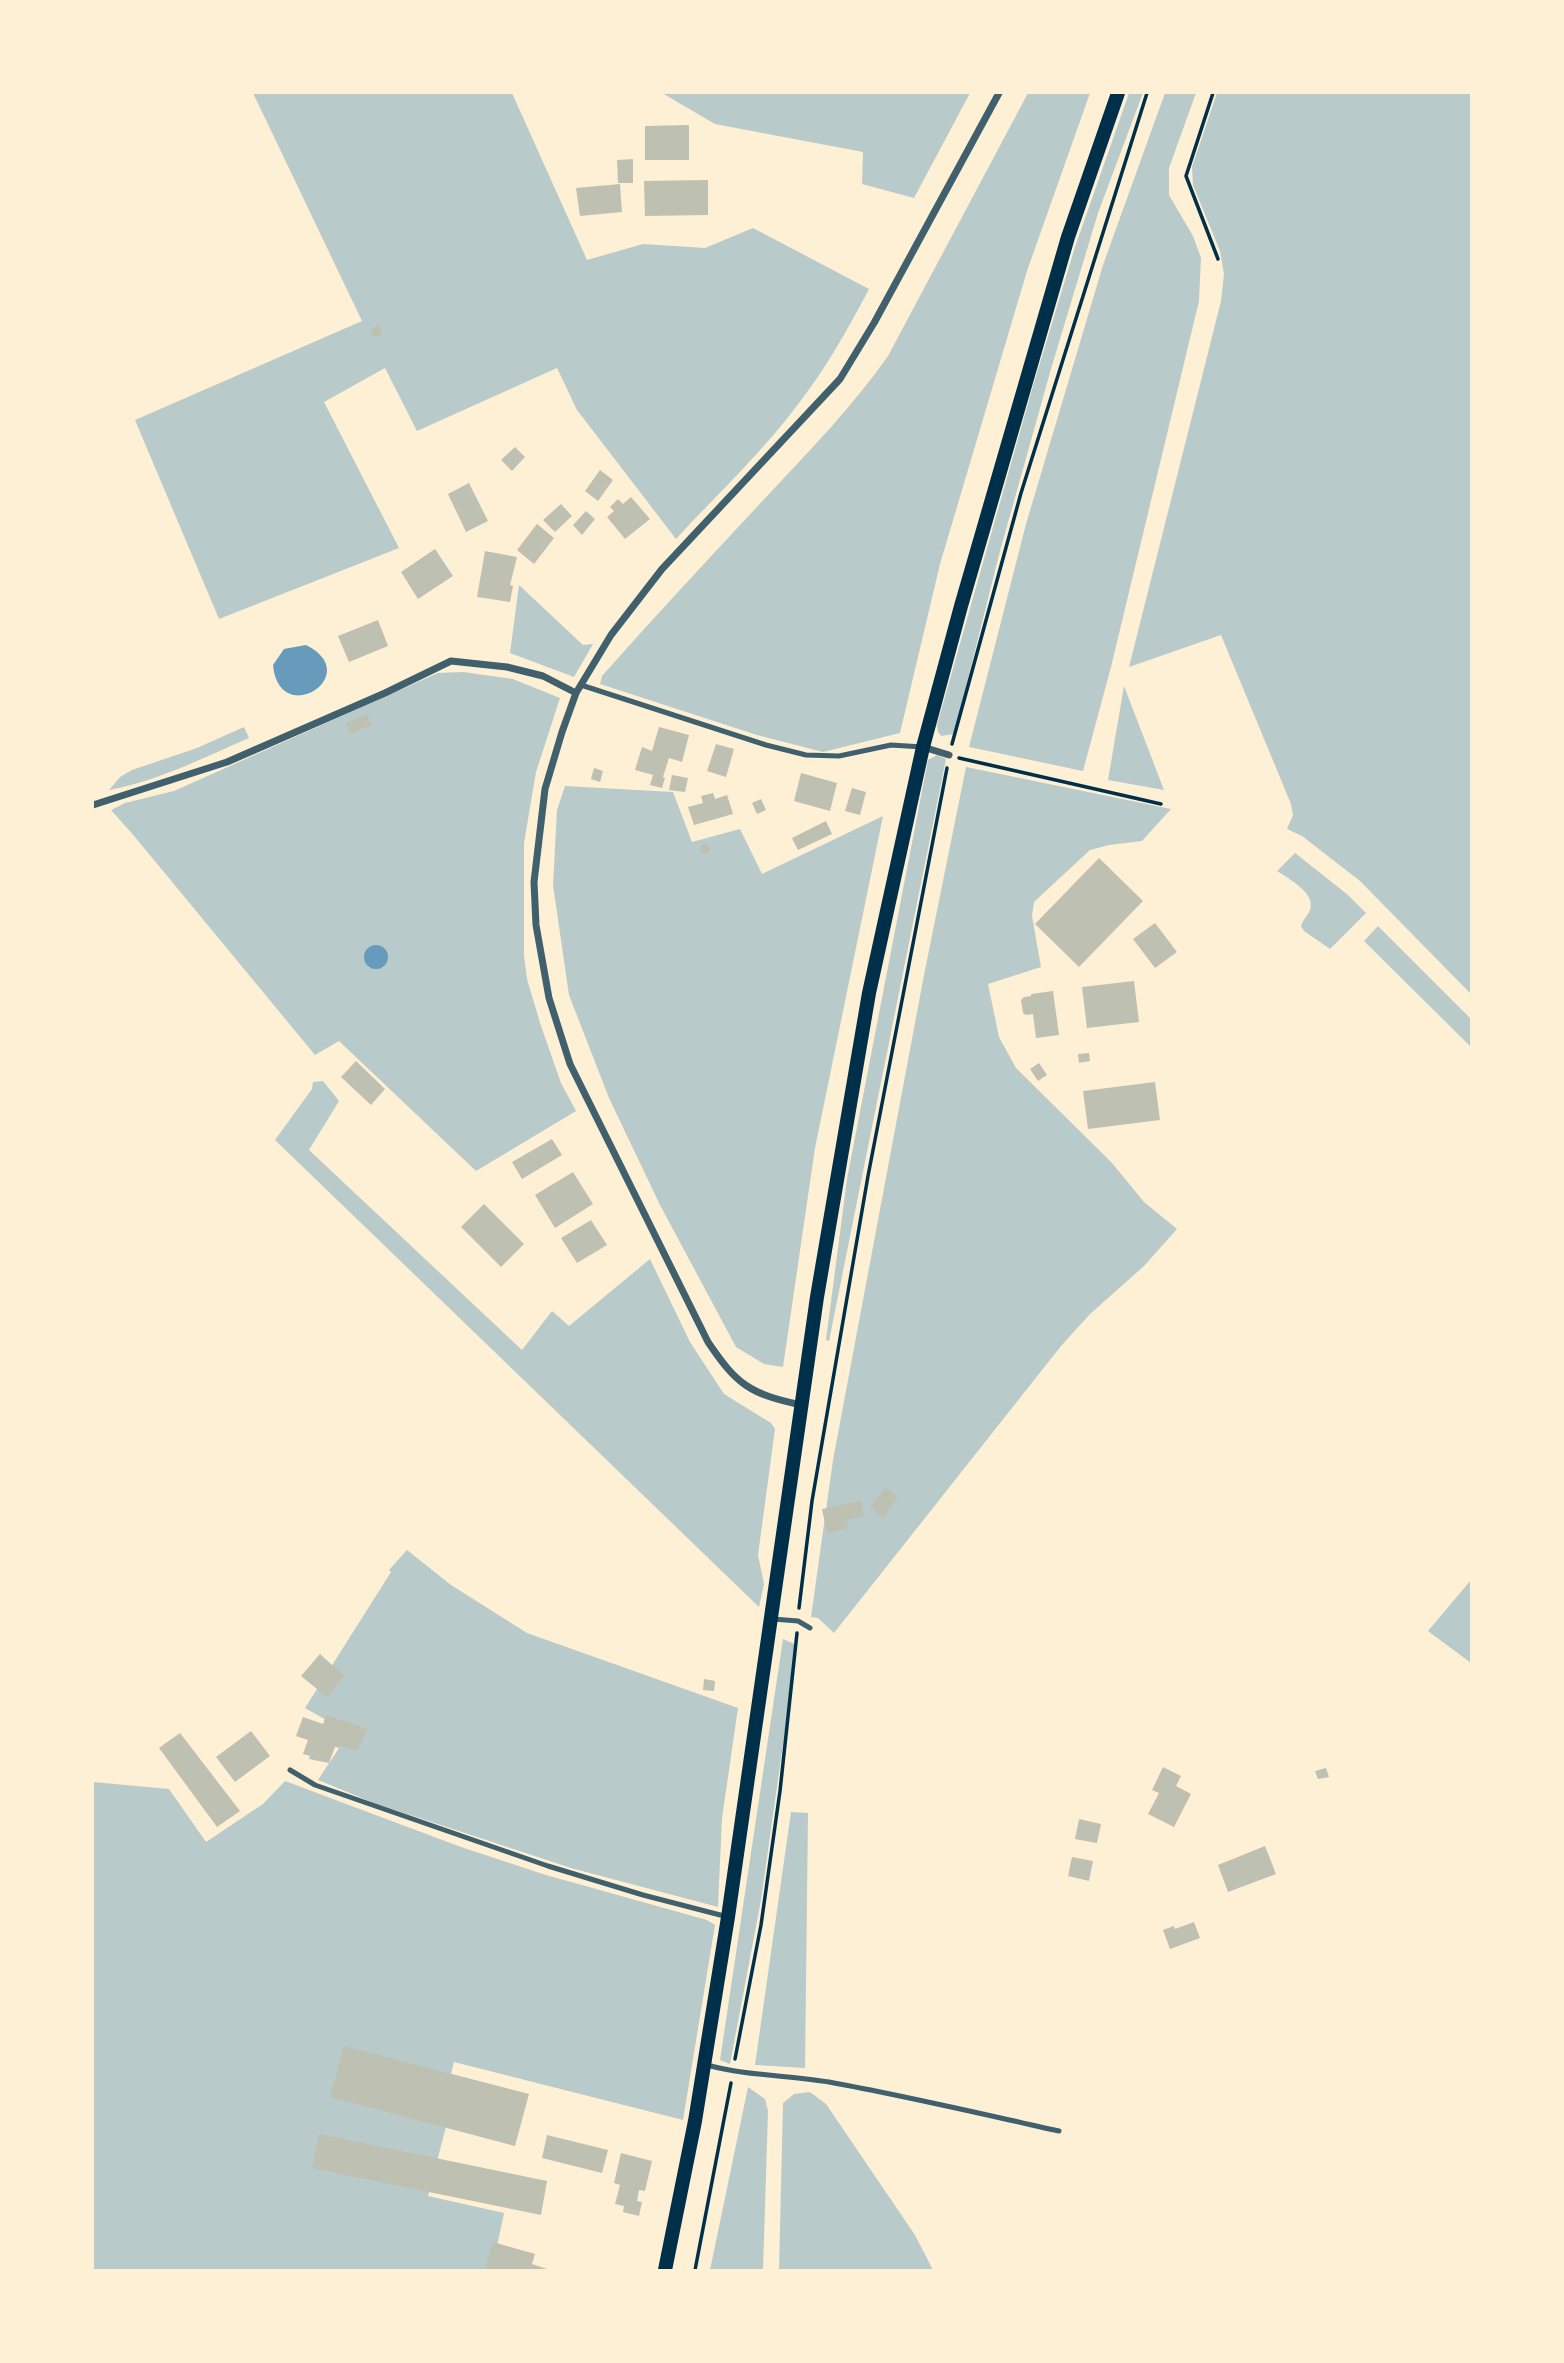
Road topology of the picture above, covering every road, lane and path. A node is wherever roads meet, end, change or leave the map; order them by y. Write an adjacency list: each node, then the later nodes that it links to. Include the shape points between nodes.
1 (999, 93): 6 (street, via 840,379 662,569 611,635)
2 (1118, 93): 8 (main road, via 1068,237)
3 (1147, 93): 9 (path, via 1021,493)
4 (1213, 93): 5 (path, via 1186,176)
5 (1218, 259)
6 (581, 685): 7 (street); 8 (lane, via 806,755 839,756 891,745)
7 (576, 693): 11 (street, via 543,676 451,661 227,762); 12 (street, via 545,789 534,882 536,925 549,998 570,1064 708,1342 746,1387)
8 (923, 747): 9 (street); 12 (main road, via 869,993)
9 (949, 755): 10 (path); 14 (path, via 867,1176 812,1501)
10 (1161, 804)
11 (93, 805)
12 (802, 1405): 13 (main road)
13 (769, 1618): 14 (lane); 17 (main road)
14 (798, 1621): 15 (lane); 19 (path, via 761,1925)
15 (810, 1628)
16 (290, 1770): 17 (lane, via 315,1784 548,1866)
17 (728, 1917): 18 (main road)
18 (704, 2064): 19 (lane); 21 (main road)
19 (733, 2072): 20 (lane, via 895,2094); 22 (path)
20 (1059, 2131)
21 (665, 2270)
22 (695, 2270)

